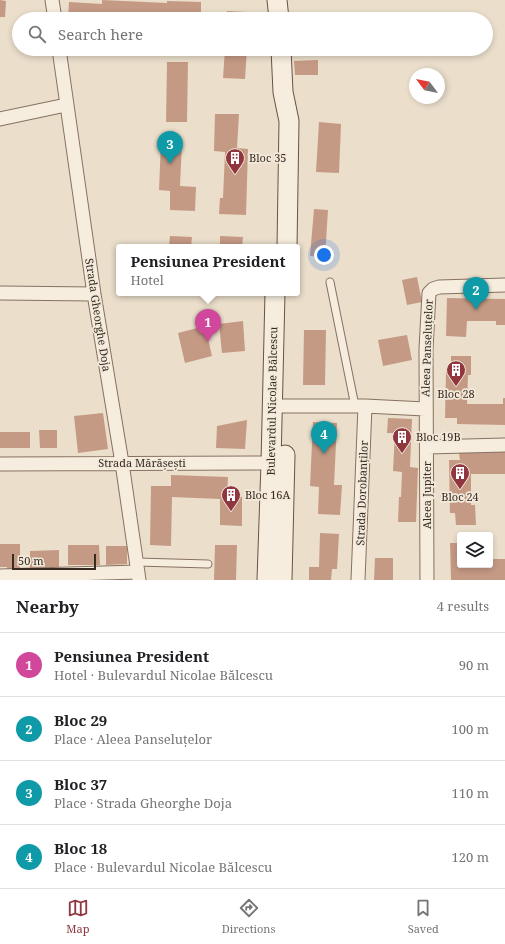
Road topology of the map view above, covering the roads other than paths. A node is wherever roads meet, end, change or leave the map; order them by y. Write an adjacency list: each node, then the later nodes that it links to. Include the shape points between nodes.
1 (52, 0): 3 (street)
2 (277, 0): 4 (main road)
3 (54, 12)
4 (279, 12)
5 (60, 56): 8 (street, Strada Gheorghe Doja)
6 (281, 56): 7 (main road)
7 (283, 92): 10 (main road, via 279,122); 11 (main road, via 289,121)
8 (66, 105): 9 (street); 15 (street, Strada Gheorghe Doja)
9 (0, 119)
10 (276, 244)
11 (287, 244)
12 (330, 282): 19 (lane)
13 (505, 285): 20 (street, Aleea Panseluțelor, via 439,287 433,288 429,293)
14 (0, 293): 15 (street)
15 (94, 294): 23 (street, Strada Gheorghe Doja)
16 (275, 296): 18 (main road, Bulevardul Nicolae Bălcescu)
17 (286, 296): 18 (main road, Bulevardul Nicolae Bălcescu)
18 (279, 406): 19 (street); 24 (main road, Bulevardul Nicolae Bălcescu)
19 (360, 406): 20 (street); 31 (street, Strada Dorobanților)
20 (425, 409): 22 (street, Aleea Jupiter)
21 (505, 445): 22 (street)
22 (427, 447): 32 (street, Aleea Jupiter)
23 (122, 463): 24 (street, Strada Mărășești); 25 (street, Strada Mărășești); 27 (street, Strada Gheorghe Doja)
24 (278, 463): 29 (main road, Bulevardul Nicolae Bălcescu); 30 (main road, Bulevardul Nicolae Bălcescu)
25 (0, 464)
26 (208, 564): 27 (lane)
27 (138, 571): 28 (street)
28 (8, 577)
29 (267, 580)
30 (282, 580)
31 (358, 580)
32 (427, 580)

